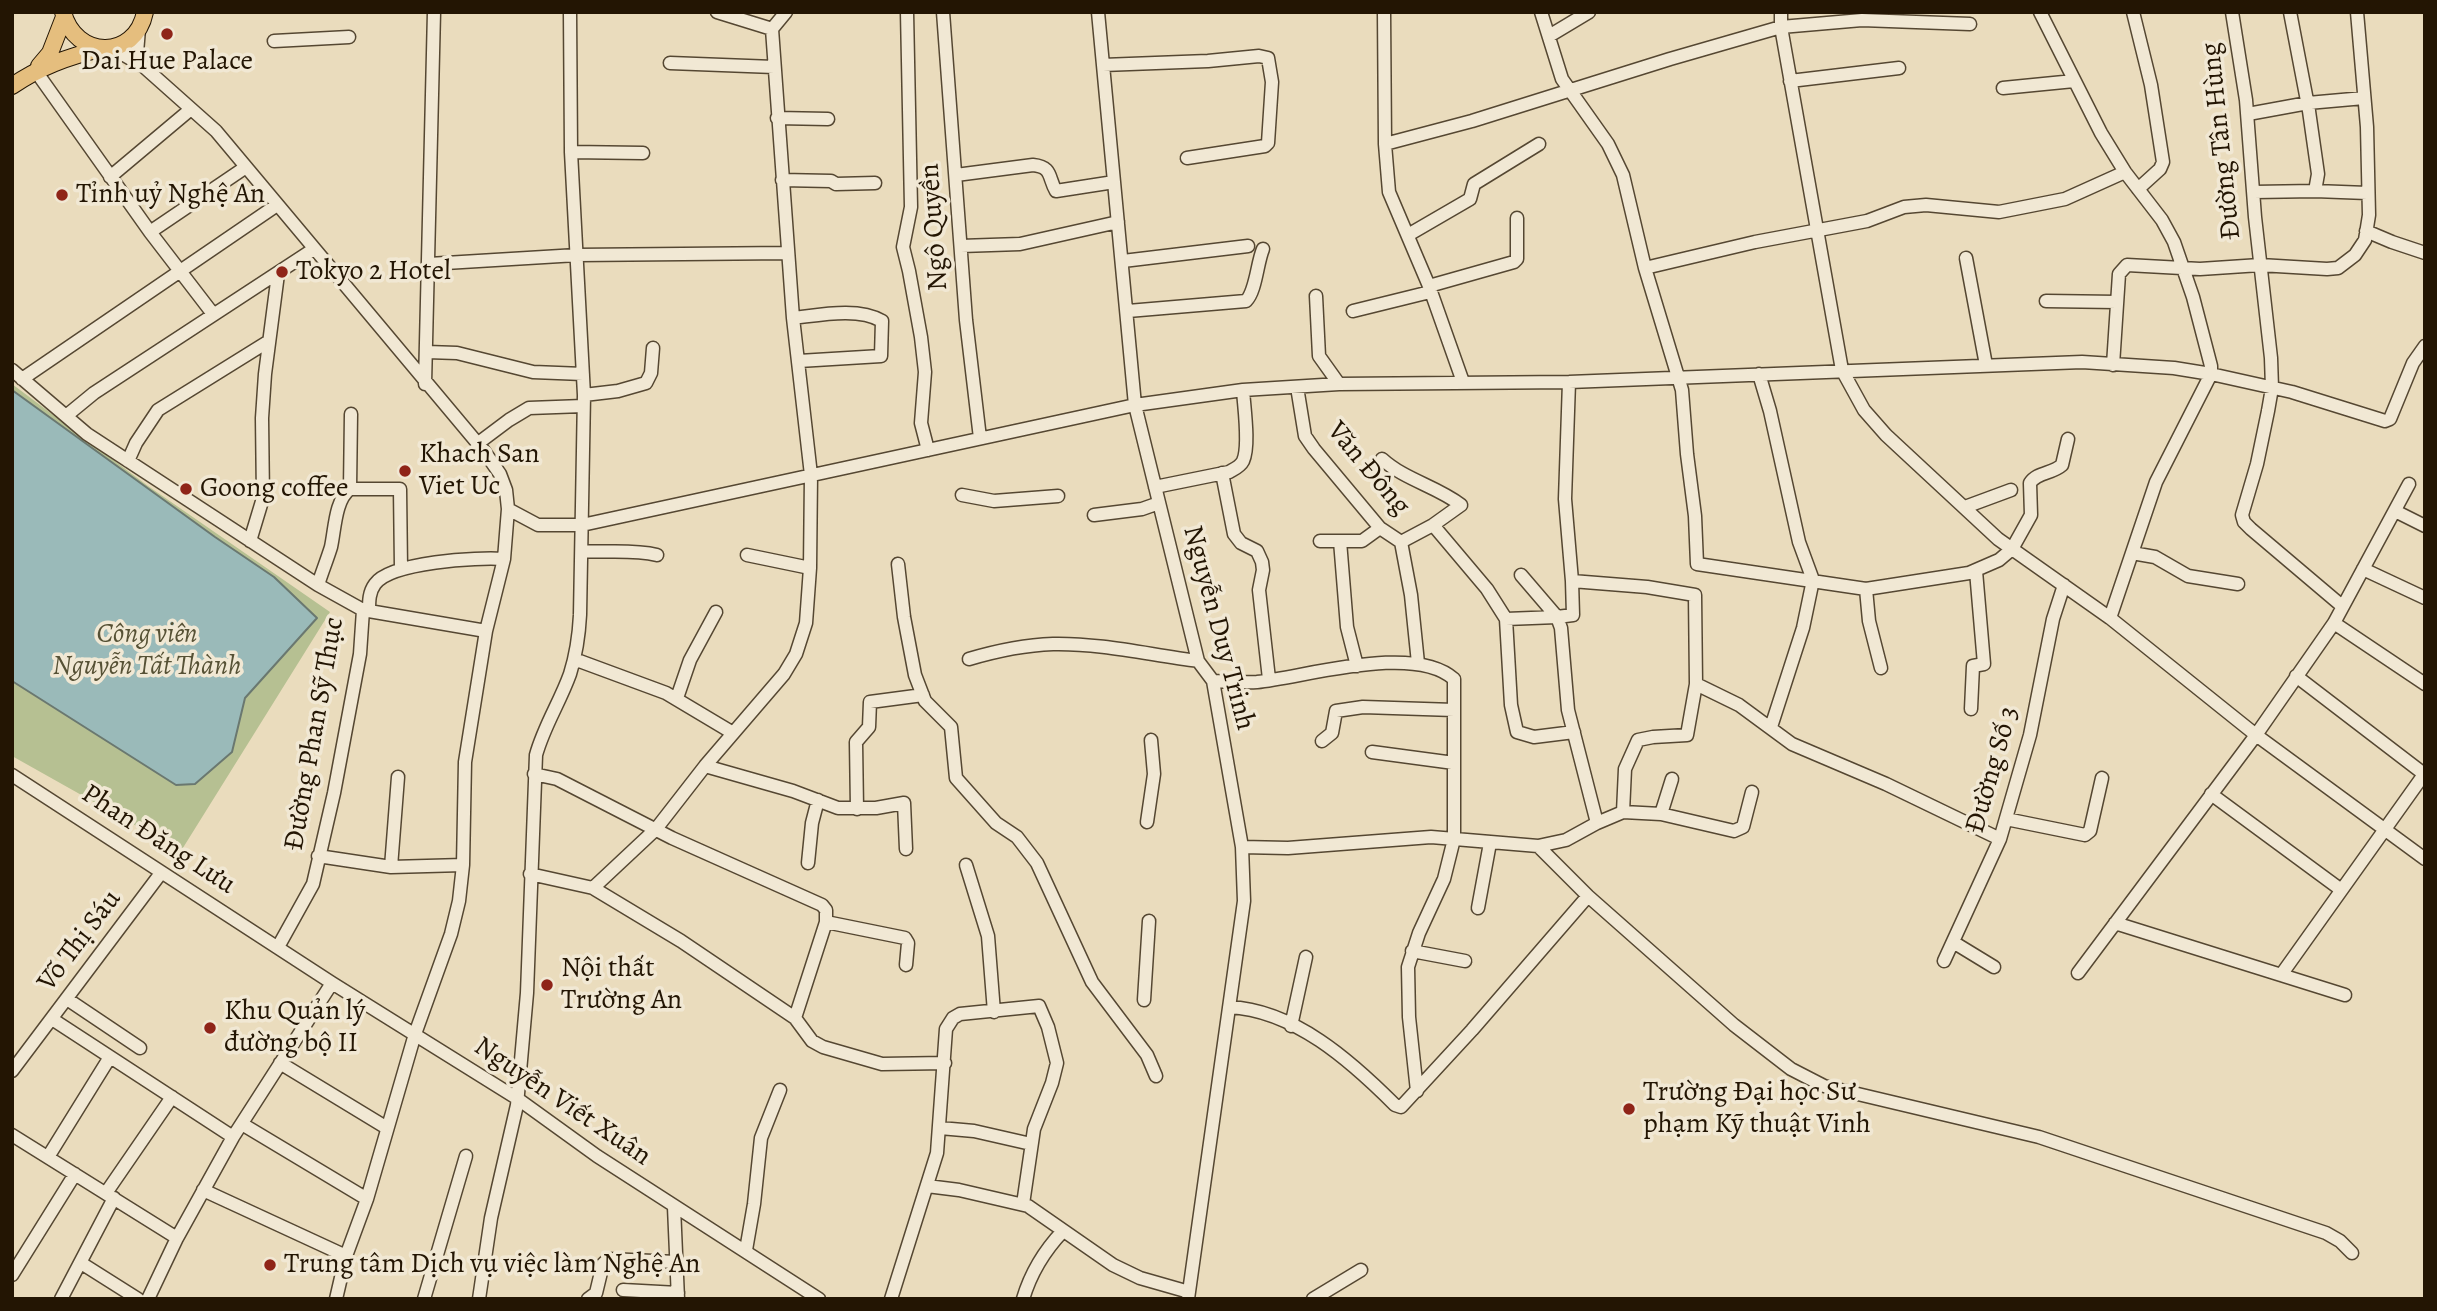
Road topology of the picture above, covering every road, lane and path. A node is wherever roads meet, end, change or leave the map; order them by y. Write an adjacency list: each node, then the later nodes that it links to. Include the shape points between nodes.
1 (434, 12): 75 (street)
2 (570, 12): 45 (street)
3 (786, 12): 21 (street)
4 (908, 12): 116 (street, via 911,207 903,247 921,337 925,372 921,423)
5 (943, 12): 50 (street, Ngô Quyền)
6 (1098, 12): 27 (street, Nguyễn Duy Trinh)
7 (1384, 12): 43 (street)
8 (1541, 12): 22 (street)
9 (1589, 12): 22 (street)
10 (1781, 12): 20 (street)
11 (2040, 12): 33 (street)
12 (2133, 12): 55 (street, via 2163,162)
13 (2232, 12): 40 (street, Đường Tân Hùng)
14 (2290, 12): 38 (street)
15 (2357, 12): 37 (street)
16 (720, 13): 21 (street)
17 (64, 15): 25 (main road, via 74,35 85,44); 31 (main road, via 50,53)
18 (145, 19): 25 (main road, via 125,43); 28 (street, via 137,53)
19 (1970, 24): 20 (street, via 1862,20)
20 (1781, 27): 32 (street); 36 (street)
21 (772, 29): 29 (street)
22 (1549, 36): 36 (street)
23 (349, 37): 24 (street)
24 (274, 41)
25 (109, 48): 28 (street); 31 (main road)
26 (670, 63): 29 (street)
27 (1103, 65): 47 (street, via 1269,58 1269,142); 53 (street, Nguyễn Duy Trinh)
28 (143, 66): 39 (street)
29 (774, 67): 41 (street)
30 (1899, 68): 32 (street)
31 (35, 70): 34 (main road); 51 (street)
32 (1790, 81): 62 (street)
33 (2074, 81): 35 (street); 49 (street)
34 (12, 86)
35 (2003, 88)
36 (1570, 92): 43 (street); 77 (street, via 1620,167)
37 (2364, 98): 38 (street); 58 (street)
38 (2308, 103): 40 (street); 56 (street, via 2318,174)
39 (191, 109): 48 (street); 51 (street)
40 (2248, 114): 57 (street, Đường Tân Hùng)
41 (778, 118): 42 (street); 52 (street)
42 (828, 119)
43 (1385, 144): 65 (street, via 1389,192)
44 (1539, 144): 65 (street, via 1474,184 1470,200)
45 (571, 152): 46 (street); 72 (street)
46 (643, 153)
47 (1187, 158)
48 (246, 167): 59 (street); 64 (street)
49 (2124, 172): 55 (street); 62 (street, via 2065,199 1999,212 1914,205)
50 (956, 176): 53 (street, via 1033,165 1050,172 1056,191); 66 (street, Ngô Quyền)
51 (110, 177): 64 (street)
52 (782, 180): 54 (street); 70 (street)
53 (1114, 182): 61 (street, Nguyễn Duy Trinh)
54 (875, 183)
55 (2138, 189): 78 (street, via 2168,231)
56 (2315, 191): 57 (street); 58 (street)
57 (2254, 192): 76 (street, Đường Tân Hùng)
58 (2367, 193): 63 (street)
59 (277, 205): 69 (street); 79 (street)
60 (1517, 218): 81 (street, via 1514,262)
61 (1118, 222): 66 (street, via 1020,244); 74 (street, Nguyễn Duy Trinh)
62 (1817, 231): 77 (street); 96 (street)
63 (2366, 231): 71 (street); 76 (street, via 2355,255 2338,268)
64 (150, 232): 79 (street)
65 (1408, 235): 81 (street)
66 (961, 246): 113 (street, Ngô Quyền)
67 (1248, 246): 74 (street)
68 (1263, 248): 85 (street, via 1253,292 1246,301)
69 (314, 249): 80 (street); 104 (street)
70 (788, 253): 72 (street); 88 (street)
71 (2425, 253)
72 (577, 255): 75 (street); 97 (street)
73 (1966, 258): 94 (street)
74 (1123, 261): 85 (street, Nguyễn Duy Trinh)
75 (429, 264): 92 (street)
76 (2260, 265): 78 (street); 107 (street, Đường Tân Hùng)
77 (1645, 268): 101 (street)
78 (2183, 269): 84 (street, via 2127,265 2119,274); 99 (street)
79 (181, 270): 87 (street); 100 (street)
80 (278, 274): 87 (street); 89 (street)
81 (1430, 289): 86 (street); 102 (street)
82 (1315, 296): 105 (street, via 1319,356)
83 (2046, 302): 84 (street)
84 (2117, 302): 95 (street)
85 (1128, 311): 110 (street, Nguyễn Duy Trinh)
86 (1353, 311)
87 (212, 314): 112 (street)
88 (793, 318): 93 (street); 93 (street, via 859,315 879,319 883,328 881,356)
89 (269, 341): 118 (street, via 158,410); 136 (street, via 262,418 263,498)
90 (2425, 346): 107 (street, via 2385,422)
91 (653, 348): 109 (street, via 646,383)
92 (427, 352): 97 (street, via 457,353 533,372); 104 (street)
93 (799, 361): 120 (street)
94 (1986, 365): 95 (street); 96 (street)
95 (2113, 365): 99 (street)
96 (1842, 370): 98 (street); 128 (street, via 1864,410 1886,435)
97 (583, 374): 109 (street)
98 (1759, 374): 101 (street); 152 (street, via 1799,542)
99 (2211, 374): 107 (street); 142 (street, via 2156,482)
100 (17, 375): 112 (street, Đường Phan Sỹ Thục)
101 (1676, 377): 103 (street); 152 (street, via 1682,390 1697,564)
102 (1463, 382): 103 (street); 105 (street)
103 (1569, 382): 153 (street, via 1565,499)
104 (425, 384): 115 (street)
105 (1339, 384): 106 (street)
106 (1297, 387): 108 (street); 135 (street, Văn Đông, via 1305,436)
107 (2272, 388): 159 (street, Đường Tân Hùng, via 2257,464 2242,508 2244,522)
108 (1243, 390): 110 (street); 119 (street, via 1244,460)
109 (584, 401): 115 (street, via 529,408); 132 (street)
110 (1135, 405): 113 (street); 122 (street, Nguyễn Duy Trinh)
111 (351, 414): 123 (street)
112 (66, 416): 118 (street, Đường Phan Sỹ Thục)
113 (980, 438): 116 (street)
114 (2068, 439): 140 (street, via 2062,465 2031,483 2031,515)
115 (477, 444): 129 (street, via 500,474)
116 (928, 450): 120 (street)
117 (1382, 459): 133 (street, via 1395,471 1461,505)
118 (128, 461): 136 (street, Đường Phan Sỹ Thục)
119 (1222, 473): 122 (street); 174 (street, via 1231,528 1241,543 1257,551 1262,562 1259,590)
120 (811, 475): 132 (street); 148 (street)
121 (2409, 484): 130 (street)
122 (1155, 487): 127 (street, Nguyễn Duy Trinh)
123 (350, 489): 147 (street, via 400,489); 155 (street, via 341,504)
124 (2011, 490): 128 (street)
125 (962, 495): 126 (street, via 994,501)
126 (1058, 496)
127 (1159, 503): 131 (street); 169 (street, Nguyễn Duy Trinh)
128 (1965, 507): 140 (street)
129 (508, 509): 132 (street, via 538,525); 145 (street)
130 (2395, 511): 134 (street); 149 (street)
131 (1094, 515)
132 (582, 525): 141 (street)
133 (1433, 525): 139 (street); 164 (street)
134 (2425, 526)
135 (1380, 528): 138 (street, via 1362,541); 139 (street, Văn Đông)
136 (250, 541): 155 (street, Đường Phan Sỹ Thục)
137 (1321, 541): 138 (street)
138 (1340, 541): 171 (street, via 1347,626)
139 (1401, 542): 170 (street, Văn Đông)
140 (2012, 549): 150 (street); 156 (street)
141 (582, 551): 143 (street); 167 (street)
142 (2132, 553): 154 (street, via 2155,557 2188,576); 163 (street)
143 (657, 555)
144 (747, 555): 148 (street)
145 (503, 559): 147 (street); 166 (street)
146 (898, 564): 178 (street, via 915,675)
147 (401, 568): 160 (street, via 376,582)
148 (810, 568): 184 (street, via 806,623 796,654)
149 (2362, 569): 158 (street); 159 (street)
150 (1976, 570): 157 (street); 180 (street, via 1984,664 1973,666)
151 (1521, 575): 162 (street)
152 (1813, 580): 157 (street); 182 (street, via 1803,628)
153 (1572, 581): 162 (street, via 1573,614); 176 (street, via 1695,595)
154 (2238, 584)
155 (318, 585): 160 (street, Đường Phan Sỹ Thục)
156 (2064, 585): 163 (street); 203 (street, Đường Số 3, via 2053,619 2040,697)
157 (1866, 589): 172 (street)
158 (2425, 598)
159 (2343, 606): 165 (street)
160 (366, 610): 166 (street); 214 (street, Đường Phan Sỹ Thục, via 334,793)
161 (716, 612): 179 (street, via 690,660)
162 (1558, 617): 164 (street); 183 (street, via 1565,693)
163 (2110, 618): 185 (street)
164 (1506, 619): 183 (street, via 1517,732 1534,737)
165 (2334, 623): 173 (street); 177 (street)
166 (485, 631): 217 (street, via 465,762)
167 (574, 659): 179 (street); 192 (street, via 542,734)
168 (969, 659): 169 (street, via 1053,644)
169 (1198, 661): 175 (street, Nguyễn Duy Trinh)
170 (1418, 663): 171 (street); 181 (street, via 1447,672 1454,679)
171 (1357, 666): 174 (street)
172 (1881, 668)
173 (2296, 676): 185 (street); 191 (street)
174 (1269, 679): 175 (street)
175 (1213, 681): 212 (street, Nguyễn Duy Trinh)
176 (1696, 684): 182 (street); 201 (street, via 1687,735 1638,740 1625,769)
177 (2425, 684)
178 (923, 695): 200 (street, via 870,702 869,727 856,742); 254 (street, via 951,727 956,778 1037,863 1091,982 1147,1055)
179 (677, 698): 184 (street)
180 (1971, 709)
181 (1454, 710): 187 (street, via 1363,707 1336,711 1332,733); 189 (street)
182 (1771, 727): 209 (street, via 1793,744)
183 (1574, 732): 205 (street)
184 (733, 733): 190 (street)
185 (2256, 735): 198 (street); 207 (street)
186 (1151, 740): 204 (street, via 1154,774)
187 (1322, 741)
188 (1372, 752): 189 (street)
189 (1454, 763): 208 (street)
190 (705, 766): 199 (street); 206 (street)
191 (2424, 773): 207 (street)
192 (534, 774): 206 (street, via 557,779); 221 (street)
193 (12, 775): 220 (street, Phan Đăng Lưu)
194 (398, 777): 219 (street)
195 (2102, 778): 203 (street, via 2091,831 2085,835)
196 (1672, 779): 202 (street)
197 (1752, 792): 202 (street, via 1743,827 1734,831)
198 (2211, 794): 223 (street); 228 (street)
199 (818, 800): 200 (street); 216 (street)
200 (857, 809): 213 (street, via 904,803)
201 (1623, 812): 202 (street); 205 (street)
202 (1661, 814)
203 (2006, 819): 209 (street, Đường Số 3)
204 (1147, 822)
205 (1598, 823): 211 (street, via 1566,840)
206 (656, 829): 222 (street); 227 (street, via 815,901 826,911)
207 (2384, 830): 215 (street); 223 (street)
208 (1454, 839): 210 (street); 212 (street); 231 (street, via 1444,879)
209 (2000, 839): 229 (street, Đường Số 3)
210 (1490, 843): 211 (street); 225 (street)
211 (1538, 846): 224 (street)
212 (1242, 847): 243 (street, Nguyễn Duy Trinh, via 1244,901)
213 (906, 849)
214 (318, 856): 219 (street); 230 (street, Đường Phan Sỹ Thục, via 313,884)
215 (2425, 859)
216 (808, 863)
217 (463, 865): 219 (street); 248 (street, via 451,934)
218 (966, 865): 244 (street, via 988,936)
219 (391, 867)
220 (161, 873): 230 (street, Phan Đăng Lưu); 241 (street, Võ Thị Sáu)
221 (530, 874): 222 (street); 258 (street)
222 (593, 888): 245 (street)
223 (2340, 889): 238 (street)
224 (1588, 895): 256 (street); 277 (street, via 1734,1025 1791,1069 1824,1086 2039,1137 2326,1233)
225 (1478, 908)
226 (1149, 921): 242 (street)
227 (826, 922): 235 (street, via 905,938); 245 (street)
228 (2115, 923): 237 (street); 238 (street)
229 (1953, 942): 234 (street, Đường Số 3); 236 (street)
230 (278, 947): 239 (street, Nguyễn Viết Xuân)
231 (1412, 951): 233 (street); 256 (street, via 1407,982)
232 (1306, 957): 247 (street)
233 (1465, 961)
234 (1944, 961)
235 (906, 965)
236 (1994, 967)
237 (2078, 973)
238 (2281, 975): 240 (street)
239 (332, 983): 248 (street, Nguyễn Viết Xuân); 251 (street)
240 (2345, 995)
241 (67, 999): 246 (street, Võ Thị Sáu); 249 (street)
242 (1144, 1000)
243 (1228, 1007): 247 (street, via 1258,1011); 284 (street, Nguyễn Duy Trinh)
244 (994, 1012): 252 (street, via 953,1018 946,1029); 264 (street, via 1039,1006 1056,1056 1052,1083)
245 (795, 1018): 252 (street, via 812,1041 844,1055 882,1064)
246 (52, 1019): 250 (street); 253 (street, Võ Thị Sáu)
247 (1291, 1026): 256 (street, via 1334,1051 1395,1105 1401,1107)
248 (415, 1034): 258 (street, Nguyễn Viết Xuân); 260 (street)
249 (140, 1048)
250 (110, 1057): 257 (street); 266 (street)
251 (279, 1063): 259 (street); 260 (street)
252 (945, 1063): 261 (street)
253 (12, 1071)
254 (1156, 1076)
255 (780, 1090): 276 (street, via 761,1138)
256 (1417, 1091)
257 (172, 1097): 263 (street); 270 (street)
258 (518, 1099): 273 (street, Nguyễn Viết Xuân); 291 (street, via 491,1218)
259 (242, 1124): 263 (street); 271 (street)
260 (387, 1128): 271 (street)
261 (940, 1128): 264 (street); 268 (street)
262 (12, 1135): 266 (street)
263 (233, 1137): 269 (street)
264 (1031, 1144): 272 (street)
265 (467, 1156): 290 (street)
266 (48, 1157): 267 (street)
267 (75, 1174): 270 (street); 282 (street)
268 (927, 1186): 272 (street); 294 (street)
269 (203, 1190): 275 (street); 278 (street)
270 (110, 1196): 275 (street); 280 (street)
271 (367, 1199): 278 (street)
272 (1023, 1204): 274 (street)
273 (674, 1207): 276 (street, Nguyễn Viết Xuân); 279 (street)
274 (1063, 1231): 284 (street, via 1126,1272); 295 (street, via 1043,1254)
275 (177, 1238): 288 (street)
276 (746, 1250): 293 (street, Nguyễn Viết Xuân)
277 (2352, 1254)
278 (346, 1256): 289 (street)
279 (676, 1262): 285 (street); 292 (street, via 608,1259 596,1293)
280 (80, 1263): 286 (street); 287 (street)
281 (1356, 1273): 296 (street)
282 (12, 1275)
283 (623, 1290): 285 (street)
284 (1188, 1295)
285 (678, 1296)
286 (61, 1299)
287 (138, 1299)
288 (148, 1299)
289 (336, 1299)
290 (424, 1299)
291 (479, 1299)
292 (588, 1299)
293 (819, 1299)
294 (891, 1299)
295 (1024, 1299)
296 (1313, 1299)

